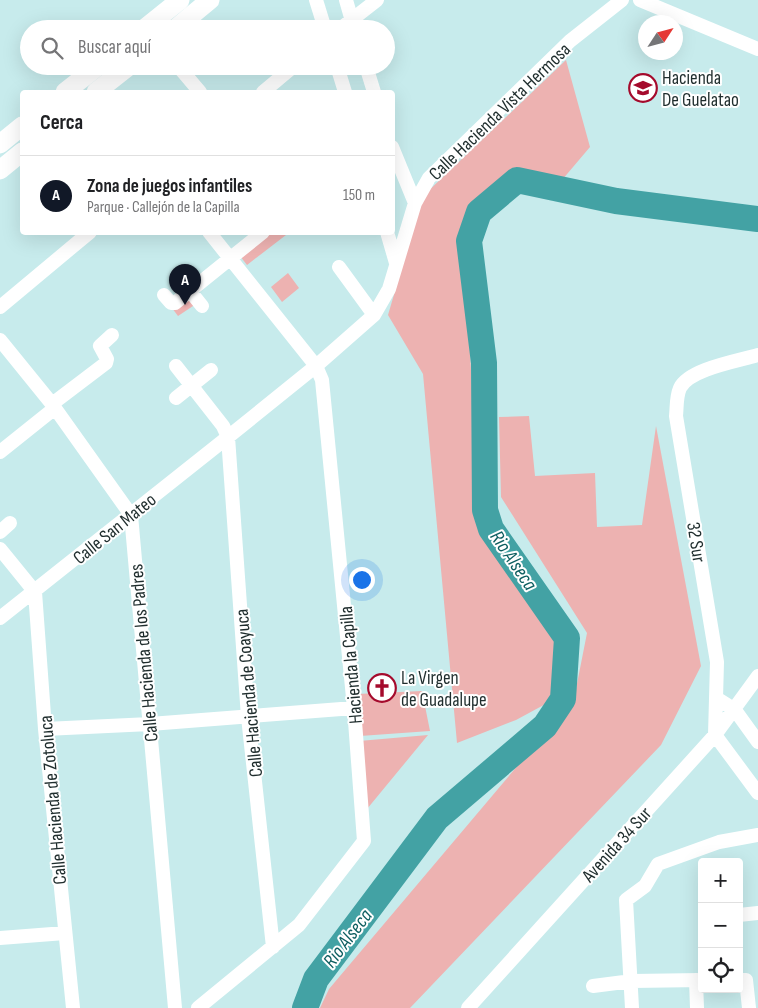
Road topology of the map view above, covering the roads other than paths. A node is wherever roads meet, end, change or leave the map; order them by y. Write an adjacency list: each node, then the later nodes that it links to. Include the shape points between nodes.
1 (180, 0): 8 (main road)
2 (210, 0): 9 (main road)
3 (316, 0): 10 (street)
4 (346, 0): 11 (street)
5 (377, 0): 12 (street)
6 (622, 0): 31 (street, Calle Hacienda Vista Hermosa, via 570,41 444,163 429,178)
7 (640, 0): 13 (street)
8 (155, 20)
9 (186, 20)
10 (323, 20)
11 (352, 20)
12 (357, 20)
13 (758, 49)
14 (87, 75): 20 (main road)
15 (118, 75): 21 (main road)
16 (186, 75): 22 (street)
17 (283, 75): 23 (street)
18 (340, 75): 24 (street)
19 (369, 75): 25 (street)
20 (68, 90)
21 (99, 90)
22 (198, 90)
23 (265, 90)
24 (344, 90)
25 (373, 90)
26 (20, 128): 27 (main road)
27 (0, 144)
28 (395, 153): 31 (street)
29 (20, 154): 30 (main road)
30 (0, 170)
31 (415, 203): 37 (street, Calle Hacienda Vista Hermosa)
32 (86, 235): 42 (street)
33 (211, 235): 36 (street, Hacienda la Capilla)
34 (259, 235): 36 (street)
35 (388, 235): 37 (street)
36 (230, 259): 39 (street); 48 (street, Hacienda la Capilla)
37 (396, 263): 43 (street, Calle Hacienda Vista Hermosa, via 389,289)
38 (339, 267): 43 (street)
39 (190, 291): 40 (street, via 173,304); 41 (street)
40 (164, 295)
41 (202, 306)
42 (0, 307)
43 (374, 315): 48 (street, Calle Hacienda Vista Hermosa)
44 (112, 334): 52 (street, via 100,346 108,361)
45 (0, 340): 52 (street, Calle Hacienda de los Padres)
46 (758, 355): 62 (street, 32 Sur, via 702,371 689,379 680,387 676,416 717,662)
47 (176, 366): 50 (street)
48 (316, 366): 53 (street, Calle Hacienda Vista Hermosa); 63 (street, Hacienda la Capilla, via 324,392)
49 (210, 370): 50 (street)
50 (191, 385): 51 (street); 53 (street, via 223,426)
51 (176, 398)
52 (54, 406): 54 (street); 55 (street, Calle Hacienda de los Padres)
53 (228, 438): 55 (street, Calle San Mateo); 65 (street, Calle Hacienda de Coayuca)
54 (4, 443)
55 (131, 516): 57 (street, Calle San Mateo); 66 (street, Calle Hacienda de los Padres)
56 (0, 548): 57 (street)
57 (35, 592): 58 (street, Calle San Mateo); 67 (street, Calle Hacienda de Zotoluca)
58 (0, 618)
59 (758, 676): 61 (street, Avenida 34 Sur)
60 (758, 695): 61 (street)
61 (743, 697): 64 (street, Avenida 34 Sur)
62 (716, 698): 64 (street); 68 (street, 32 Sur)
63 (354, 708): 65 (street); 76 (street, Hacienda la Capilla, via 364,841 309,913)
64 (735, 710): 68 (street, Avenida 34 Sur); 69 (street)
65 (248, 717): 66 (street); 76 (street, Calle Hacienda de Coayuca)
66 (150, 724): 67 (street); 83 (street, Calle Hacienda de los Padres)
67 (45, 729): 74 (street, Calle Hacienda de Zotoluca)
68 (715, 735): 70 (street); 85 (street, Avenida 34 Sur)
69 (758, 742)
70 (758, 793)
71 (758, 834): 79 (street, via 719,842 658,864 645,886 626,900)
72 (758, 913): 73 (street)
73 (743, 915)
74 (65, 933): 75 (street); 82 (street, Calle Hacienda de Zotoluca)
75 (0, 938)
76 (273, 947): 84 (street, Hacienda la Capilla)
77 (698, 980): 79 (street)
78 (743, 980): 88 (street)
79 (632, 981): 80 (street); 86 (street)
80 (593, 986)
81 (698, 993): 87 (street)
82 (74, 1008)
83 (176, 1008)
84 (198, 1008)
85 (468, 1008)
86 (632, 1008)
87 (697, 1008)
88 (749, 1008)

